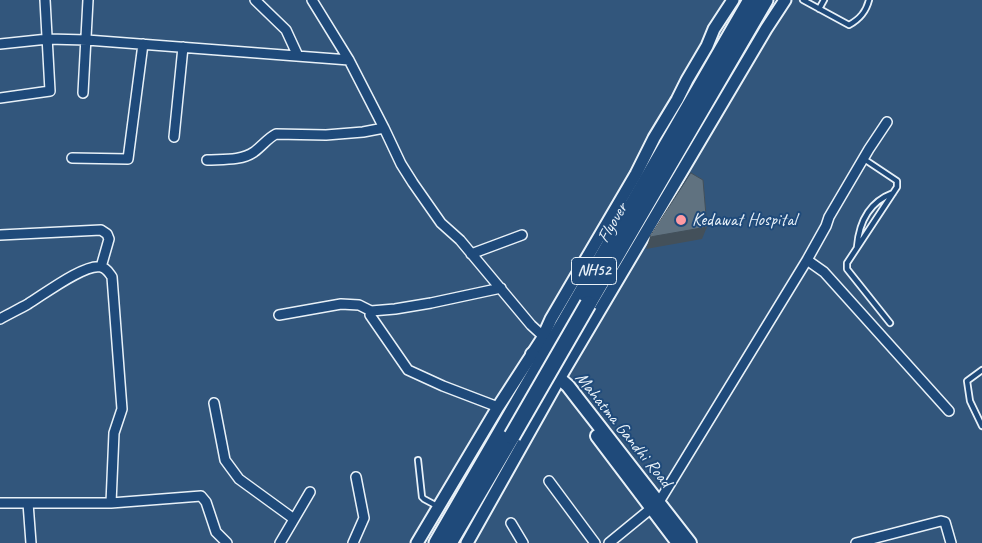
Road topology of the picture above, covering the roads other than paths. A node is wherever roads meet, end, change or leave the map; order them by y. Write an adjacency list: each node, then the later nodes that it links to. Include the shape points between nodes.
1 (45, 0): 13 (street)
2 (88, 0): 14 (street)
3 (255, 0): 18 (street, via 286,30)
4 (312, 0): 19 (street)
5 (733, 0): 40 (street)
6 (751, 0): 41 (highway, NH52)
7 (765, 0): 65 (highway, Flyover / NH52, bridge)
8 (785, 0): 43 (street)
9 (803, 0): 12 (lane)
10 (824, 0): 12 (lane)
11 (869, 0): 12 (lane, via 867,10 849,24)
12 (819, 9)
13 (48, 39): 14 (street); 15 (street); 21 (street, via 50,91)
14 (87, 40): 16 (street); 20 (street)
15 (0, 44)
16 (143, 44): 17 (street); 25 (street, via 128,159)
17 (182, 47): 18 (street); 24 (street)
18 (298, 56): 19 (street)
19 (349, 60): 23 (street)
20 (83, 93)
21 (0, 98)
22 (887, 122): 26 (street)
23 (384, 128): 27 (street, via 326,135 276,134 242,158); 32 (street, via 412,183 441,223)
24 (174, 137)
25 (72, 158)
26 (864, 159): 28 (lane, via 897,182 898,188); 33 (street)
27 (207, 160)
28 (894, 192): 31 (lane); 31 (lane, via 870,209 862,224)
29 (522, 234): 32 (street)
30 (0, 235): 34 (street, via 101,230 109,239)
31 (857, 249): 39 (lane, via 847,269)
32 (471, 254): 35 (street)
33 (807, 260): 46 (street, via 824,272); 55 (street)
34 (101, 267): 38 (street, via 63,281); 54 (street, via 112,277 122,409 114,433)
35 (501, 288): 36 (street, via 431,304); 40 (street)
36 (371, 311): 37 (street, via 359,305 341,304); 45 (street, via 373,320 408,370)
37 (279, 315)
38 (0, 319)
39 (890, 323)
40 (543, 336): 41 (street)
41 (537, 358): 43 (main road, Mahatma Gandhi Road); 45 (street); 64 (highway, NH52)
42 (982, 370): 47 (lane, via 967,381 970,401)
43 (559, 379): 55 (main road, Mahatma Gandhi Road, via 578,398); 66 (street)
44 (214, 403): 57 (street, via 225,460 239,479)
45 (498, 407): 56 (street)
46 (950, 411)
47 (982, 426)
48 (418, 460): 56 (lane, via 422,497)
49 (356, 476): 62 (street, via 364,518)
50 (549, 481): 68 (street)
51 (310, 492): 57 (street)
52 (28, 502): 53 (street); 54 (street); 60 (street)
53 (0, 503)
54 (112, 503): 59 (street, via 201,496)
55 (656, 506): 69 (street); 70 (main road, Mahatma Gandhi Road); 71 (main road, Mahatma Gandhi Road)
56 (439, 507): 63 (street)
57 (294, 519): 61 (street)
58 (512, 523): 67 (street)
59 (223, 542)
60 (31, 543)
61 (280, 543)
62 (354, 543)
63 (417, 543)
64 (437, 543)
65 (449, 543)
66 (467, 543)
67 (523, 543)
68 (595, 543)
69 (609, 543)
70 (678, 543)
71 (690, 543)
72 (856, 543): 73 (street, via 941,520 945,522)
73 (951, 543)

